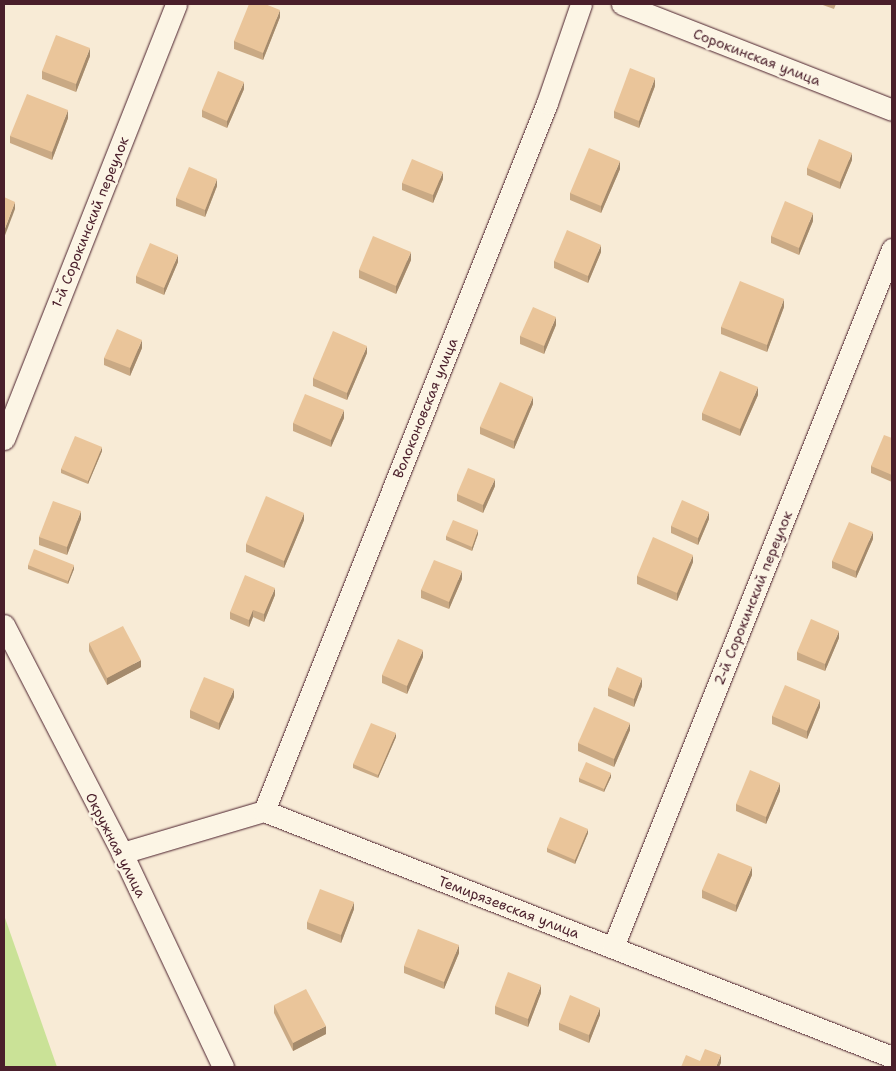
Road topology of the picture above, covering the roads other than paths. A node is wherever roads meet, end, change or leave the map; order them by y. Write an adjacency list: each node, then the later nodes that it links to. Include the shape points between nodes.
1 (176, 4): 6 (street, 1-й Сорокинский переулок)
2 (581, 4): 8 (street, Волоконовская улица, via 543,113)
3 (622, 4): 4 (street, Сорокинская улица)
4 (892, 110)
5 (892, 249): 10 (street, 2-й Сорокинский переулок)
6 (4, 440)
7 (4, 625): 9 (street, Окружная улица)
8 (264, 812): 9 (street); 10 (street, Темирязевская улица)
9 (122, 853): 12 (street, Окружная улица)
10 (613, 947): 11 (street, Темирязевская улица)
11 (892, 1057)
12 (224, 1067)

